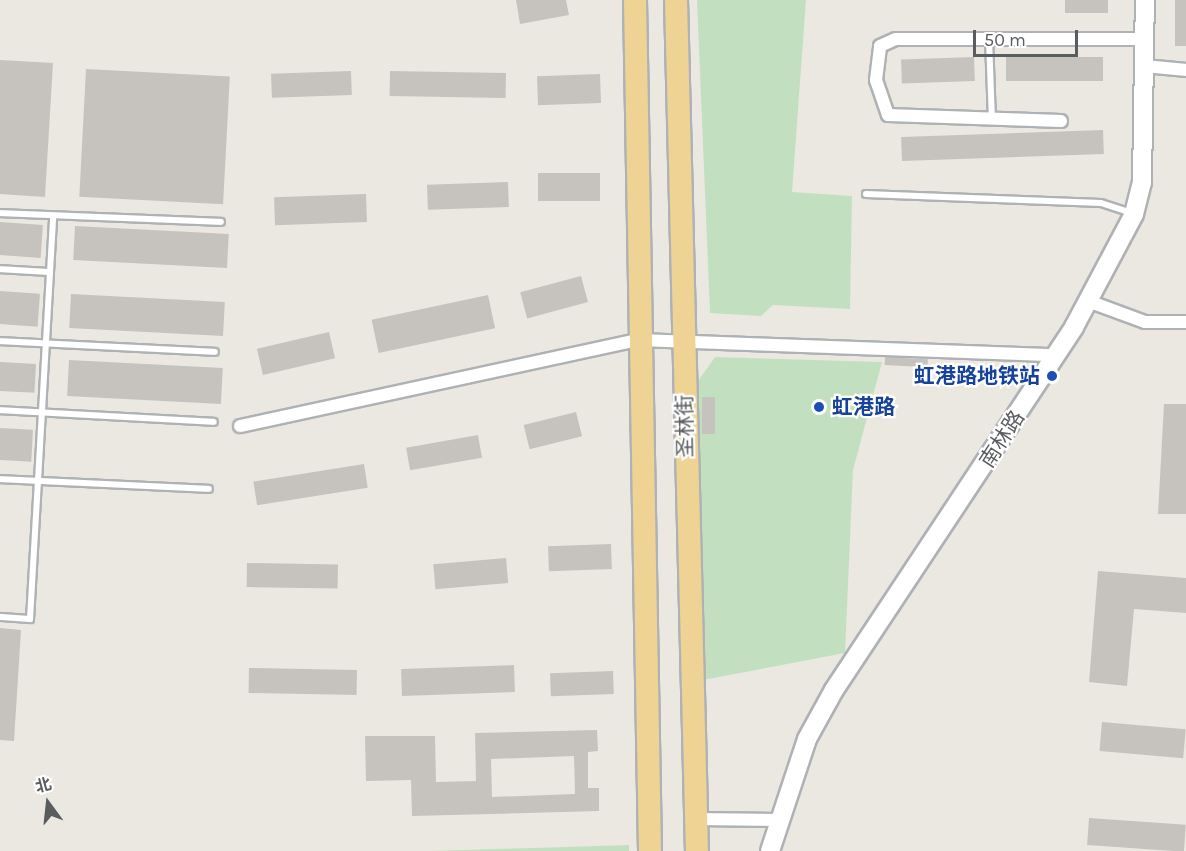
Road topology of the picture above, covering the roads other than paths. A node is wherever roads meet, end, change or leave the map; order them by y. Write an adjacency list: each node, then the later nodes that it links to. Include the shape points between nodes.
1 (635, 0): 21 (highway)
2 (676, 0): 19 (highway, 圣林街)
3 (1145, 0): 5 (street, 南林路)
4 (989, 39): 5 (street); 8 (lane); 8 (street, via 896,39 880,46 876,80 888,115)
5 (1145, 39): 6 (street, 南林路)
6 (1145, 66): 7 (street); 12 (street, 南林路, via 1142,182)
7 (1186, 70)
8 (992, 120): 9 (street)
9 (1061, 121)
10 (866, 194): 12 (lane, via 1101,203)
11 (0, 213): 13 (lane)
12 (1134, 214): 17 (street, 南林路)
13 (53, 217): 14 (lane); 16 (lane)
14 (221, 222)
15 (0, 269): 16 (lane)
16 (50, 272): 22 (lane)
17 (1088, 301): 18 (street, via 1145,321); 24 (street, 南林路)
18 (1186, 322)
19 (684, 339): 21 (street); 24 (street); 33 (highway, 圣林街)
20 (0, 340): 22 (lane)
21 (638, 340): 28 (street); 35 (highway)
22 (47, 344): 23 (lane); 26 (lane)
23 (215, 352)
24 (1056, 356): 34 (street, 南林路, via 834,690 807,739)
25 (0, 410): 26 (lane)
26 (43, 413): 27 (lane); 30 (lane)
27 (214, 422)
28 (240, 426)
29 (0, 479): 30 (lane)
30 (40, 481): 31 (lane); 32 (lane, via 30,619)
31 (209, 489)
32 (0, 617)
33 (694, 819): 34 (street); 36 (highway, 圣林街)
34 (780, 820): 37 (street, 南林路)
35 (650, 851)
36 (697, 851)
37 (770, 851)

